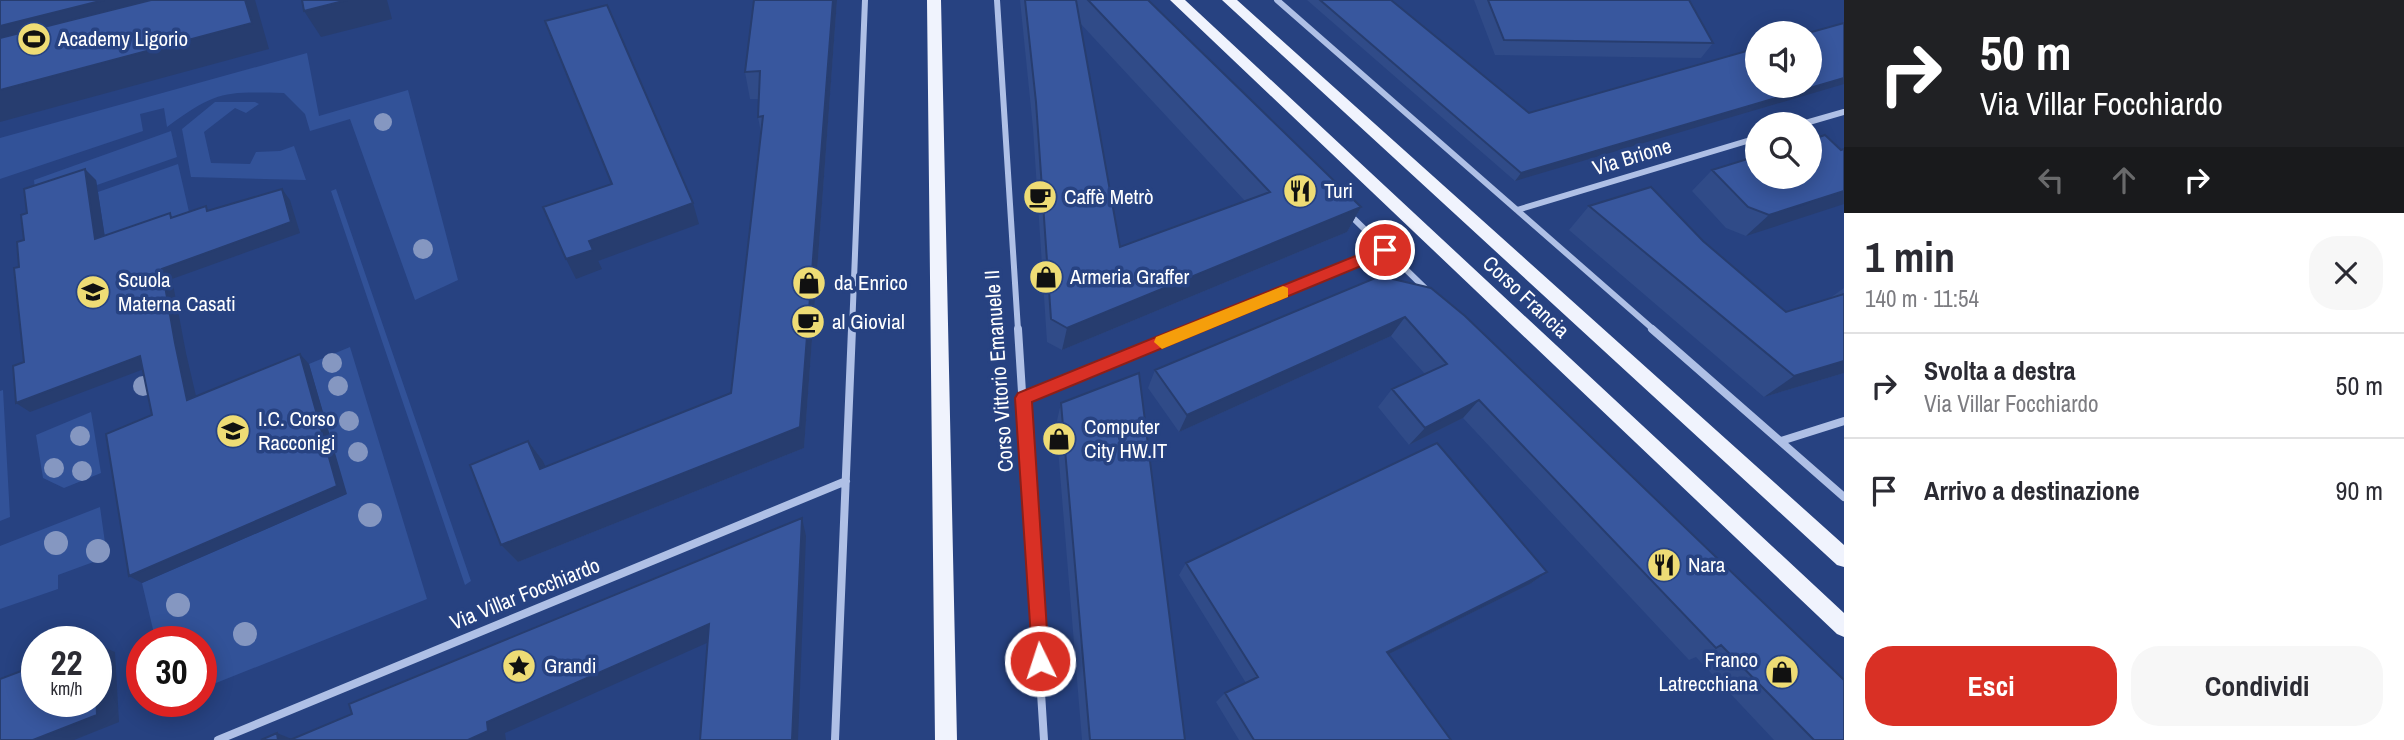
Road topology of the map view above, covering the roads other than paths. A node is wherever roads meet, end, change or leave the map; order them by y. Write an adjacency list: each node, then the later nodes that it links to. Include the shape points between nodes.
1 (865, 0): 17 (street)
2 (934, 0): 23 (main road)
3 (997, 0): 14 (street, Corso Vittorio Emanuele II)
4 (1177, 0): 20 (main road, Corso Francia)
5 (1229, 0): 19 (main road, Corso Francia)
6 (1277, 0): 10 (street)
7 (1844, 111): 8 (street)
8 (1822, 118)
9 (1745, 142): 10 (street, Via Brione)
10 (1517, 210): 16 (street)
11 (1346, 211): 12 (street)
12 (1385, 250): 13 (street); 14 (street)
13 (1435, 298)
14 (1023, 398): 24 (street, Corso Vittorio Emanuele II)
15 (1844, 421): 16 (street)
16 (1781, 442): 18 (street)
17 (846, 481): 21 (street, Via Villar Focchiardo); 22 (street)
18 (1844, 497)
19 (1844, 558)
20 (1844, 627)
21 (218, 740)
22 (835, 740)
23 (946, 740)
24 (1045, 740)

